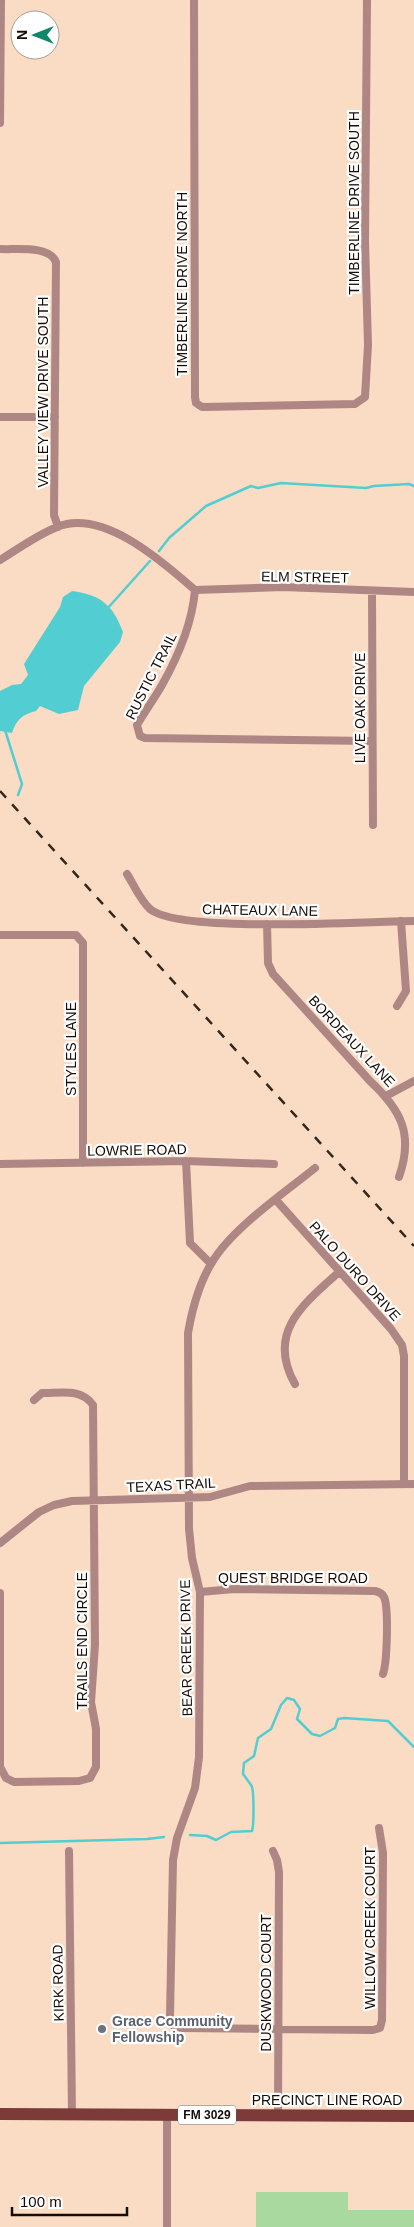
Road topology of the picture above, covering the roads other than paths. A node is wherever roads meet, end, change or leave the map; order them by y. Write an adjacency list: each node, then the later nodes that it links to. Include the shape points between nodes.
1 (1, 0): 4 (street)
2 (194, 0): 7 (street, TIMBERLINE DRIVE NORTH, via 196,403 202,407)
3 (367, 0): 7 (street, TIMBERLINE DRIVE SOUTH, via 365,241 368,345 367,390)
4 (1, 52): 5 (street)
5 (0, 123)
6 (0, 249): 8 (street, VALLEY VIEW DRIVE SOUTH, via 46,252 56,262)
7 (360, 403)
8 (55, 416): 9 (street); 10 (street, VALLEY VIEW DRIVE SOUTH, via 54,515)
9 (0, 417)
10 (58, 527): 11 (street); 12 (street, via 83,525 120,534 166,564)
11 (0, 560)
12 (196, 590): 13 (street, ELM STREET, via 283,587); 15 (street, RUSTIC TRAIL, via 187,632 169,673 137,725 140,736 150,740)
13 (372, 591): 14 (street, ELM STREET); 15 (street, LIVE OAK DRIVE)
14 (414, 592)
15 (372, 740): 16 (street, LIVE OAK DRIVE)
16 (373, 825)
17 (127, 874): 20 (street, CHATEAUX LANE, via 151,909 169,918)
18 (401, 921): 19 (street, CHATEAUX LANE); 20 (street, CHATEAUX LANE); 22 (street, via 406,991)
19 (414, 921)
20 (267, 924): 24 (street, BORDEAUX LANE, via 268,963 273,974)
21 (0, 935): 26 (street, STYLES LANE, via 68,935 78,937 83,943)
22 (397, 1006)
23 (414, 1081): 24 (street)
24 (386, 1096): 30 (street, BORDEAUX LANE, via 403,1118 409,1136 409,1152)
25 (186, 1161): 26 (street, LOWRIE ROAD); 28 (street, LOWRIE ROAD); 32 (street, via 190,1243)
26 (84, 1163): 27 (street, LOWRIE ROAD)
27 (0, 1164)
28 (274, 1164)
29 (315, 1168): 31 (street, BEAR CREEK DRIVE)
30 (399, 1177)
31 (276, 1200): 32 (street, BEAR CREEK DRIVE, via 236,1234); 33 (street, PALO DURO DRIVE)
32 (211, 1264): 38 (street, BEAR CREEK DRIVE, via 194,1304 188,1333)
33 (339, 1272): 34 (street, via 302,1307 289,1329 284,1362); 36 (street, PALO DURO DRIVE, via 402,1345 405,1370)
34 (295, 1384)
35 (34, 1400): 39 (street, via 42,1393 79,1392 87,1396 93,1405)
36 (404, 1484): 37 (street, TEXAS TRAIL); 38 (street, TEXAS TRAIL, via 250,1486 220,1495)
37 (414, 1484)
38 (189, 1498): 39 (street, TEXAS TRAIL); 41 (street, BEAR CREEK DRIVE, via 190,1544)
39 (94, 1500): 40 (street, TEXAS TRAIL, via 54,1505 26,1521); 42 (street, TRAILS END CIRCLE, via 95,1645 91,1702 96,1730 96,1767 90,1778 14,1782 6,1778 0,1767)
40 (0, 1543)
41 (200, 1592): 43 (street, QUEST BRIDGE ROAD, via 234,1589 375,1591 384,1596 386,1606); 47 (street, BEAR CREEK DRIVE, via 198,1775 177,1838 171,1878 170,2016 172,2025 181,2028)
42 (0, 1593)
43 (383, 1674)
44 (379, 1828): 47 (street, WILLOW CREEK COURT, via 383,1853 380,2028)
45 (69, 1851): 49 (street, KIRK ROAD)
46 (273, 1851): 47 (street, DUSKWOOD COURT, via 279,1872)
47 (278, 2029): 51 (street, DUSKWOOD COURT)
48 (0, 2114): 49 (main road, PRECINCT LINE ROAD / FM 3029)
49 (72, 2115): 50 (main road, PRECINCT LINE ROAD / FM 3029)
50 (167, 2115): 51 (main road, PRECINCT LINE ROAD / FM 3029); 53 (street)
51 (278, 2115): 52 (main road, PRECINCT LINE ROAD / FM 3029)
52 (414, 2116)
53 (167, 2227)

